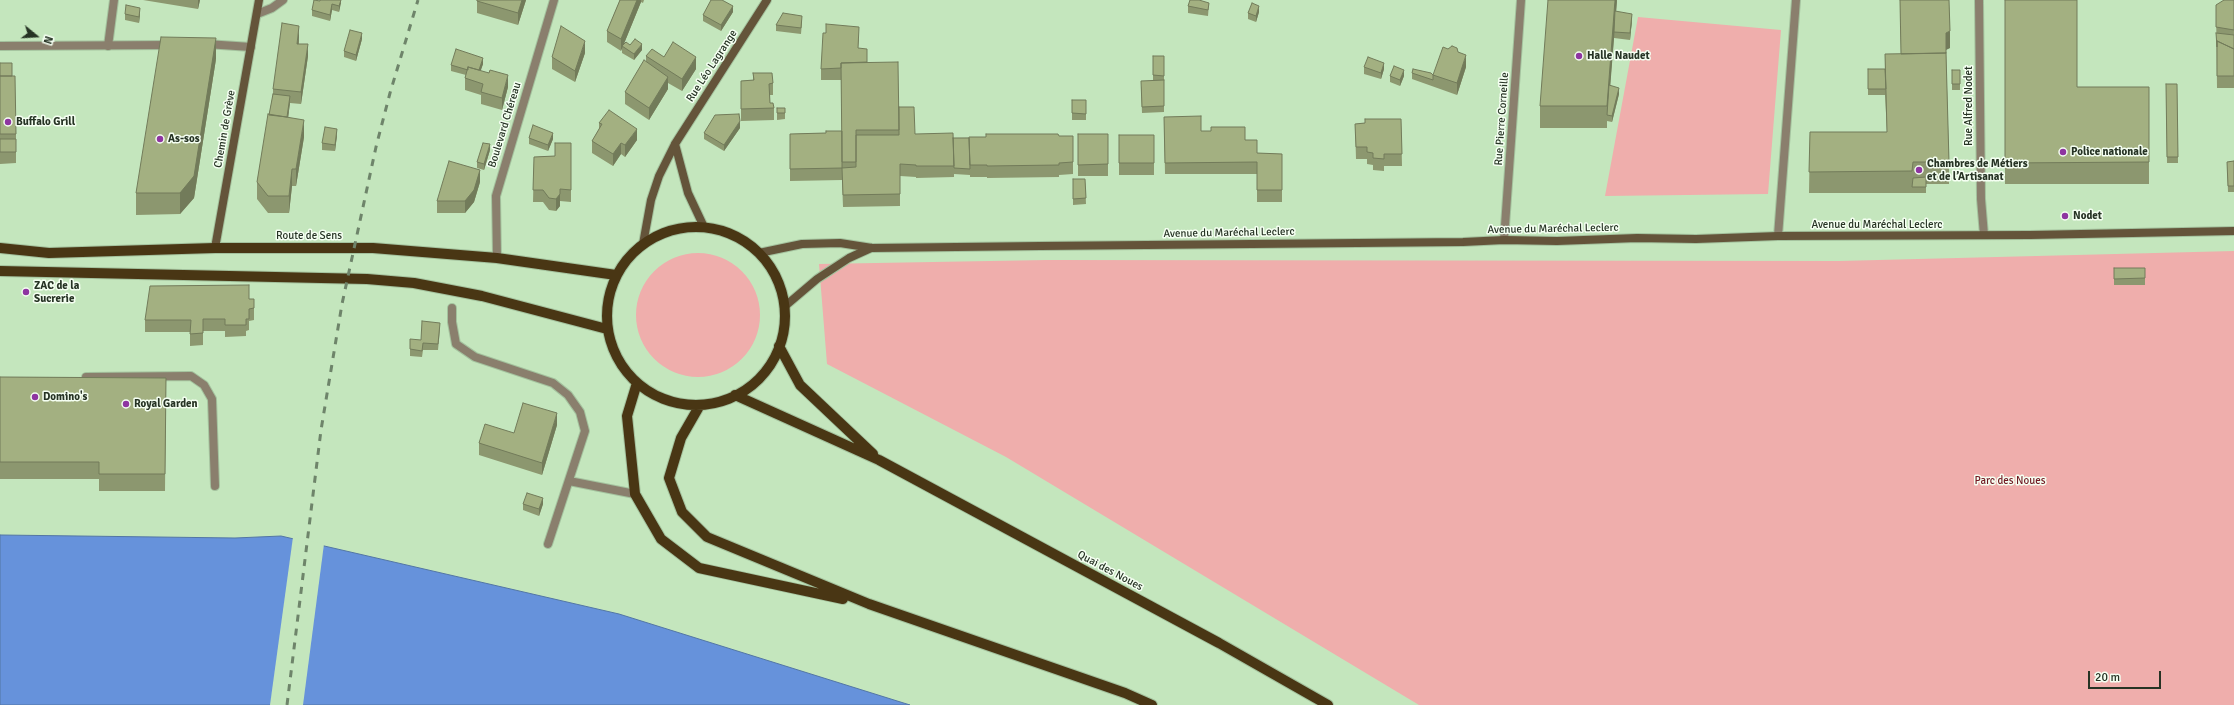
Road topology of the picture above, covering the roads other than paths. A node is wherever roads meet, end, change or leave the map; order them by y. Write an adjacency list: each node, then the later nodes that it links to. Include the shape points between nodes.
1 (114, 0): 13 (street)
2 (259, 0): 9 (main road, Chemin de Grève)
3 (284, 0): 9 (street)
4 (554, 0): 26 (street, Boulevard Chéreau, via 496,196)
5 (767, 0): 15 (main road, Rue Léo Lagrange)
6 (1521, 0): 20 (street, Rue Pierre Corneille)
7 (1796, 0): 19 (street)
8 (1979, 0): 18 (street, Rue Alfred Nodet, via 1981,200)
9 (257, 14): 14 (main road, Chemin de Grève)
10 (178, 45): 13 (street)
11 (193, 45): 14 (street, via 224,44)
12 (0, 46): 13 (street)
13 (108, 46)
14 (251, 47): 23 (main road, Chemin de Grève)
15 (675, 144): 16 (main road, via 688,193); 21 (main road, Rue Léo Lagrange, via 659,176 651,200)
16 (704, 227): 21 (main road, via 662,233); 25 (main road, via 737,237)
17 (2234, 231): 18 (main road, Avenue du Maréchal Leclerc)
18 (1984, 235): 19 (main road, Avenue du Maréchal Leclerc)
19 (1778, 236): 20 (main road, Avenue du Maréchal Leclerc)
20 (1504, 240): 24 (main road, Avenue du Maréchal Leclerc)
21 (643, 244): 28 (main road, via 628,258)
22 (0, 248): 23 (main road, Route de Sens, via 49,253)
23 (215, 248): 26 (main road, Route de Sens, via 373,248)
24 (872, 248): 25 (main road, via 840,243 802,244); 29 (main road, via 849,258 817,279)
25 (759, 253): 29 (main road, via 780,287)
26 (497, 258): 28 (main road, Route de Sens)
27 (0, 271): 31 (main road, via 414,283 482,296)
28 (616, 275): 31 (main road, via 608,302)
29 (784, 307): 32 (main road, via 784,327)
30 (452, 308): 38 (street, via 456,344 475,357 553,383 568,395 580,412 585,431)
31 (608, 330): 34 (main road, via 617,358)
32 (779, 346): 35 (main road, via 769,366 753,383); 37 (main road, via 800,385)
33 (86, 377): 39 (street, via 191,376 204,385 212,399)
34 (636, 383): 36 (main road, via 656,396 677,403); 40 (main road, via 627,416)
35 (735, 395): 36 (main road, via 718,402); 37 (main road)
36 (700, 405): 42 (main road, via 681,438 669,478 682,512 707,537)
37 (879, 460): 44 (main road, Quai des Noues, via 1219,643)
38 (569, 481): 40 (street); 41 (street)
39 (215, 486)
40 (635, 494): 42 (main road, via 661,540 699,568)
41 (548, 544)
42 (869, 604): 43 (main road)
43 (1152, 705)
44 (1328, 705)

